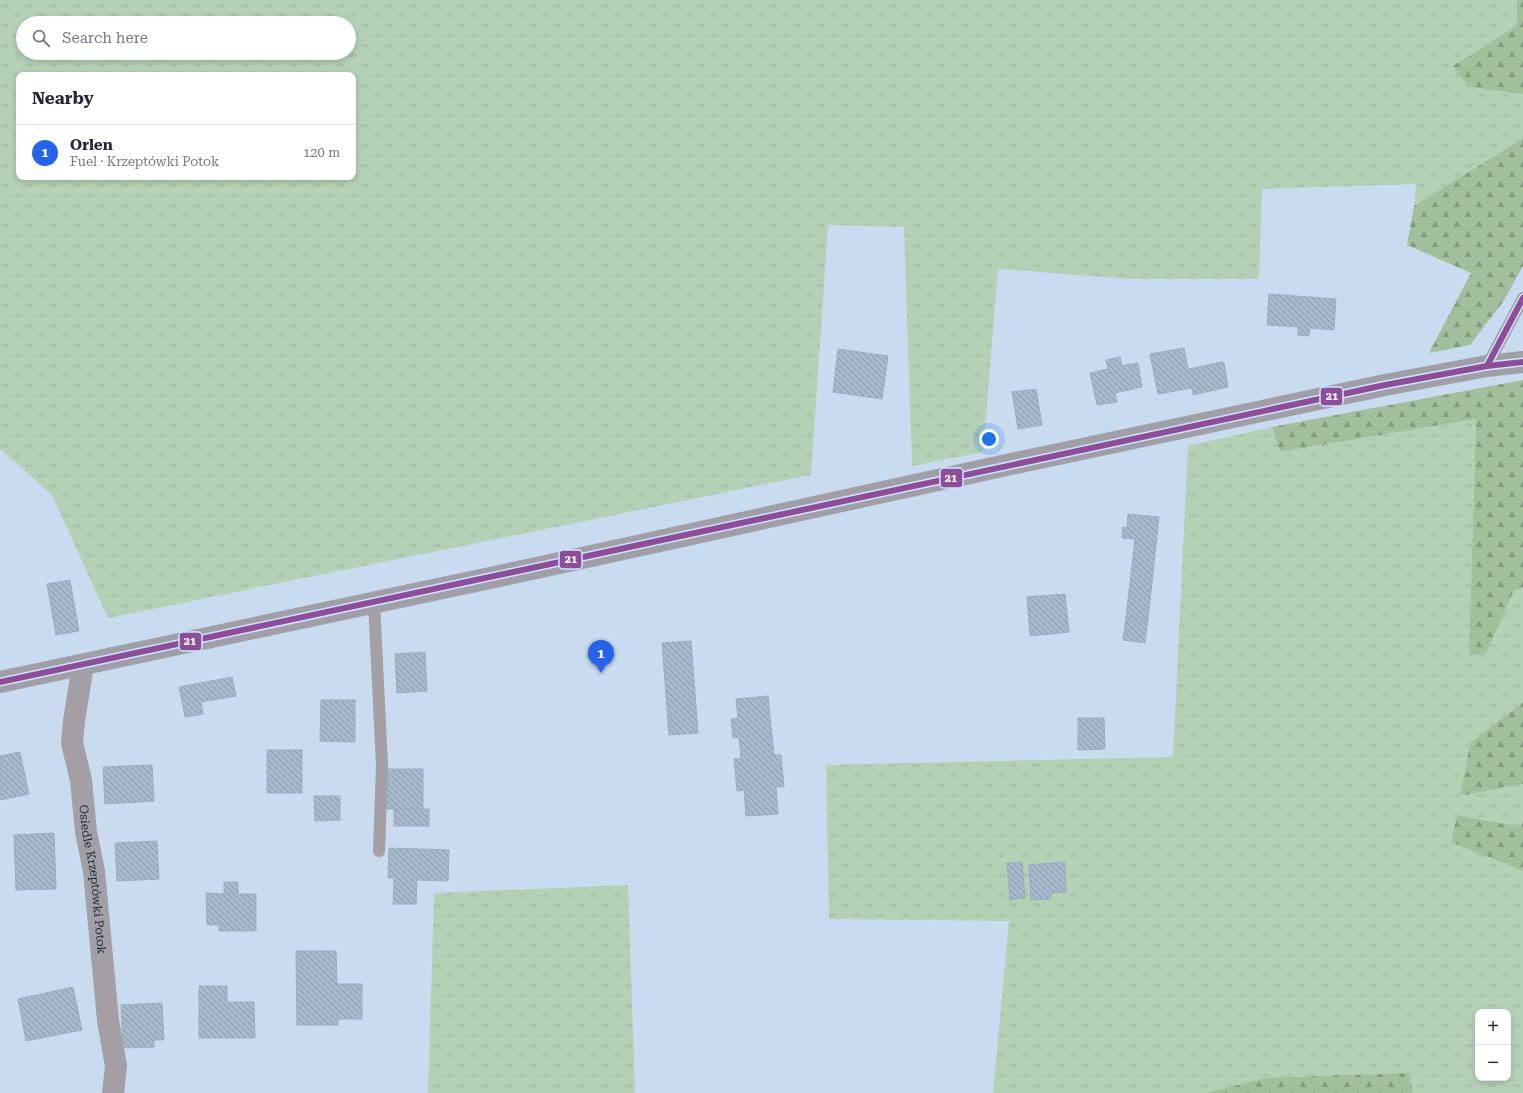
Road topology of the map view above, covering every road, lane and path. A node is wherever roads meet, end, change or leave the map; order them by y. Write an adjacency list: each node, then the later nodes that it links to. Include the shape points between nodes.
1 (1523, 298): 3 (lane)
2 (1523, 362): 3 (main road)
3 (1487, 366): 4 (main road, via 1011,464)
4 (374, 602): 5 (main road); 7 (lane, via 382,765)
5 (83, 665): 6 (main road); 8 (street, Osiedle Krzeptówki Potok, via 72,743 81,780 86,832 94,871 108,1020 116,1066)
6 (0, 682)
7 (379, 850)
8 (113, 1093)

